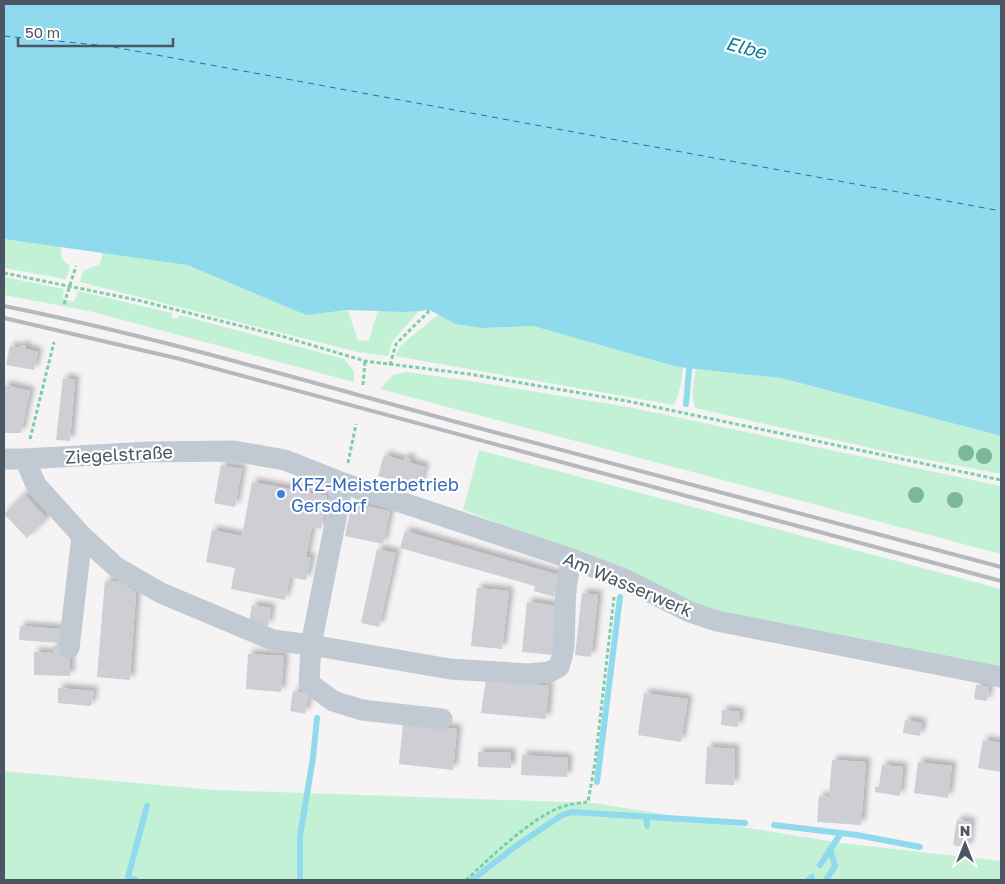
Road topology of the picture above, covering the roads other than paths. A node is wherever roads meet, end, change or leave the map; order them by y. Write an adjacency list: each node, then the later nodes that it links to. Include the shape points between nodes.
1 (234, 451): 2 (street, Ziegelstraße); 3 (street, Am Wasserwerk, via 284,460)
2 (14, 459): 4 (street)
3 (343, 483): 5 (street, Am Wasserwerk); 6 (street)
4 (82, 536): 6 (street, via 116,566 161,593 272,640); 7 (street)
5 (572, 558): 6 (street, via 565,606 564,654 559,667 549,672 528,674 450,669); 8 (street, Am Wasserwerk, via 624,579 690,612 717,621)
6 (311, 644): 9 (street, via 308,683 333,701 362,710)
7 (69, 648)
8 (1001, 677)
9 (442, 719)

